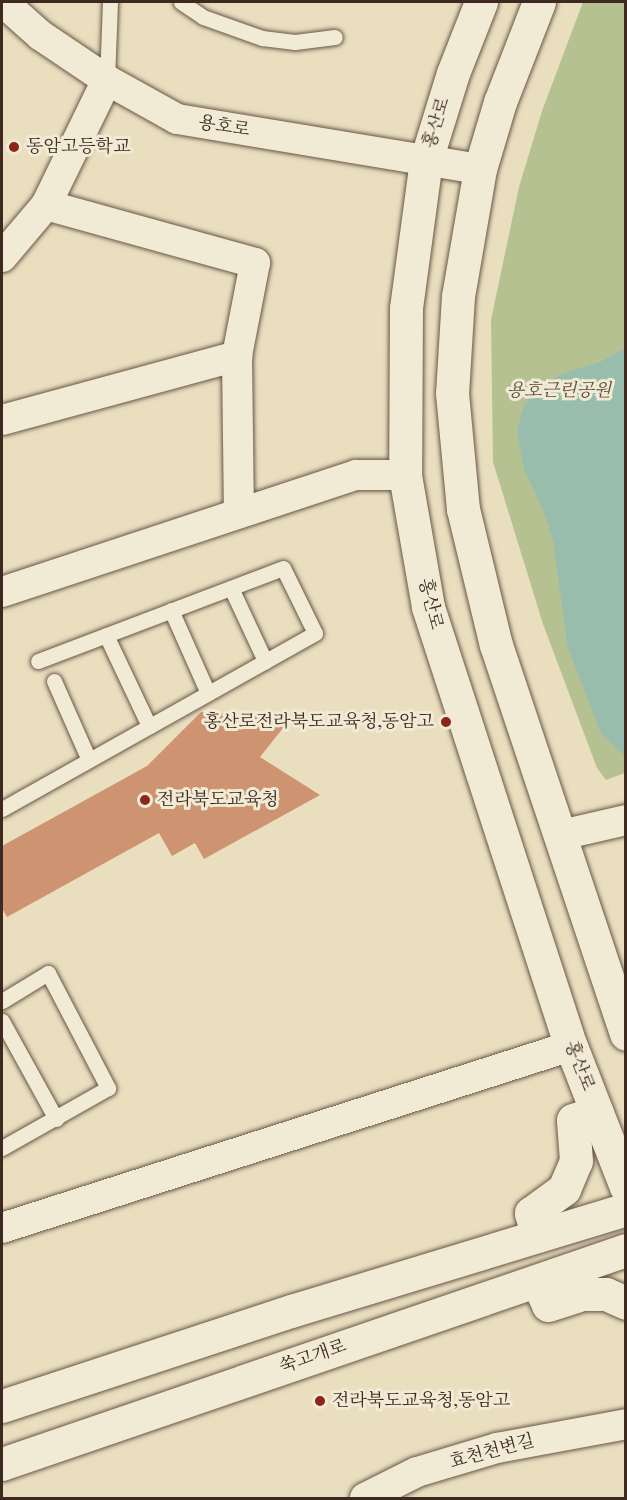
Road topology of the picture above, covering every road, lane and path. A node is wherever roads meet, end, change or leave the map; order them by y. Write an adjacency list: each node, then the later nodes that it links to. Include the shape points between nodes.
1 (3, 2): 7 (street, 용호로, via 40,35)
2 (110, 2): 7 (lane)
3 (181, 2): 6 (lane, via 202,17 262,38 295,42)
4 (481, 2): 8 (street, 홍산로)
5 (539, 2): 9 (street, via 500,102)
6 (335, 37)
7 (107, 80): 8 (street, 용호로, via 177,119); 10 (street)
8 (426, 159): 9 (street, 용호로); 14 (street, 홍산로, via 406,308)
9 (480, 169): 28 (street, via 458,296 452,393 463,509 496,645)
10 (46, 205): 11 (street); 12 (street, via 255,263)
11 (2, 257)
12 (237, 356): 13 (street); 15 (street)
13 (2, 420)
14 (405, 476): 15 (street, via 356,475); 32 (street, 홍산로, via 428,607)
15 (239, 511): 17 (street)
16 (231, 588): 18 (lane); 21 (lane); 21 (lane, via 283,568 315,633)
17 (2, 592)
18 (171, 610): 19 (lane); 23 (lane)
19 (106, 635): 20 (lane); 24 (lane)
20 (38, 661)
21 (265, 661): 23 (lane)
22 (54, 681): 25 (lane)
23 (208, 693): 24 (lane)
24 (149, 726): 25 (lane)
25 (89, 760): 26 (lane)
26 (2, 809)
27 (626, 820): 28 (street)
28 (561, 835): 31 (street)
29 (2, 1001): 34 (lane, via 48,973 108,1088)
30 (2, 1021): 34 (lane)
31 (626, 1034)
32 (571, 1046): 33 (street, 홍산로); 38 (street)
33 (597, 1112): 36 (street, 홍산로); 39 (street, via 573,1120 576,1161 564,1189 531,1213)
34 (56, 1119): 35 (lane)
35 (2, 1148)
36 (626, 1187)
37 (626, 1209): 39 (street)
38 (2, 1228)
39 (537, 1234): 43 (street)
40 (626, 1250): 41 (street, 쑥고개로)
41 (537, 1281): 42 (street, via 548,1305 581,1294 606,1294); 45 (street, 쑥고개로)
42 (626, 1303)
43 (2, 1406)
44 (626, 1424): 46 (street, 효천천변길, via 497,1448 417,1472)
45 (2, 1464)
46 (364, 1498)

